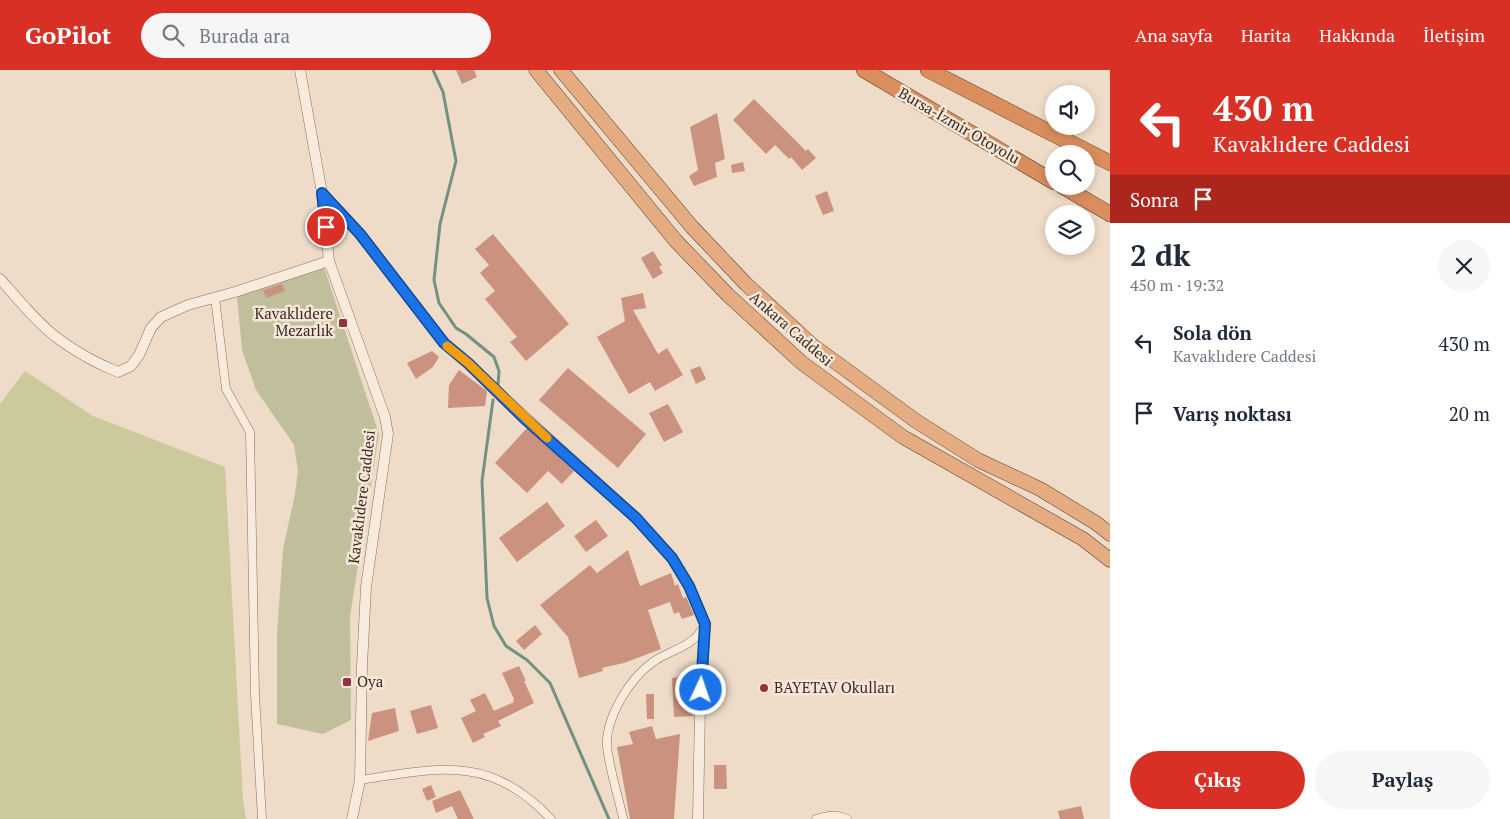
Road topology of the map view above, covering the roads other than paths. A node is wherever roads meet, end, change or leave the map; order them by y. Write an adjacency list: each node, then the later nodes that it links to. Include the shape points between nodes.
1 (300, 70): 8 (street, Kavaklıdere Caddesi)
2 (536, 70): 15 (highway, Ankara Caddesi, via 675,240 728,295 802,363 903,437 1075,534)
3 (561, 70): 14 (highway, Ankara Caddesi, via 692,227 746,284 812,345 924,426 978,460 1040,489)
4 (864, 70): 7 (highway, Bursa-İzmir Otoyolu)
5 (928, 70): 6 (highway)
6 (1110, 163)
7 (1045, 177)
8 (322, 193): 11 (street, Kavaklıdere Caddesi); 16 (street, via 360,234 444,343 636,518 672,558 689,586)
9 (1077, 195): 10 (highway)
10 (1110, 214)
11 (329, 261): 13 (street); 17 (street, Kavaklıdere Caddesi, via 385,417 388,434 366,587)
12 (0, 280): 13 (street, via 59,339 118,372 131,366 151,328 161,317)
13 (215, 298): 19 (street, via 226,389 250,432 255,695)
14 (1110, 534)
15 (1110, 560)
16 (705, 624): 18 (street, via 690,642 654,661 638,674 617,707 607,746); 22 (street)
17 (360, 780): 20 (street, Kavaklıdere Caddesi); 21 (street, via 428,769 462,769 502,780 536,803)
18 (623, 818)
19 (262, 819)
20 (352, 819)
21 (550, 819)
22 (698, 819)
23 (816, 819): 24 (street, via 839,815)
24 (847, 819)

